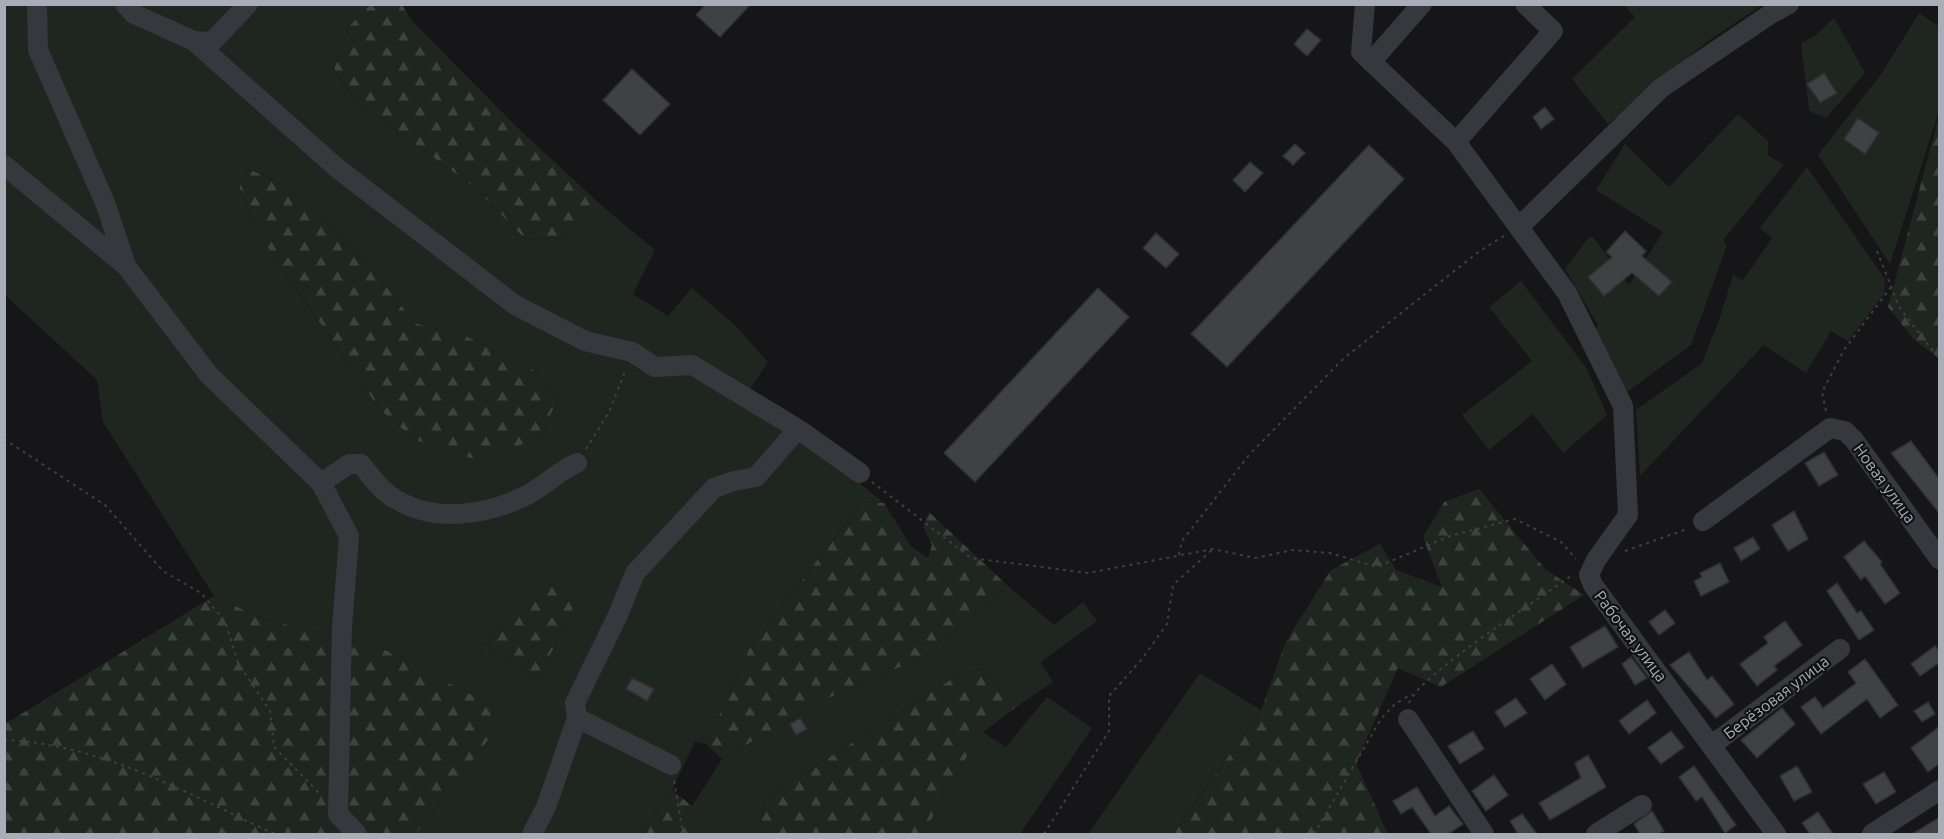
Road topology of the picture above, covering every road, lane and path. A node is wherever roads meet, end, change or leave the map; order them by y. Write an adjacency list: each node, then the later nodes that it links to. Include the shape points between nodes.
1 (37, 4): 14 (street, via 38,50 106,206)
2 (125, 4): 8 (street, via 134,14)
3 (248, 4): 8 (street, via 212,42)
4 (1365, 4): 9 (street, via 1361,52)
5 (1422, 4): 9 (street)
6 (1525, 4): 10 (street, via 1553,31)
7 (1789, 4): 12 (street, via 1661,88)
8 (194, 40): 16 (street, via 338,168 515,305 585,341)
9 (1371, 62): 10 (street, Рабочая улица)
10 (1455, 142): 12 (street, Рабочая улица)
11 (4, 165): 14 (street)
12 (1519, 227): 27 (path, via 1477,253 1343,359 1249,454 1182,541); 29 (street, Рабочая улица, via 1567,293 1623,406 1628,515)
13 (1877, 251): 15 (path)
14 (126, 267): 23 (street, via 209,375)
15 (1891, 287): 17 (path, via 1899,307); 18 (path, via 1844,350 1822,392)
16 (632, 352): 19 (street, via 655,367 692,365); 21 (path, via 609,412)
17 (1940, 360)
18 (1830, 428): 24 (street); 28 (street, Новая улица, via 1845,431 1854,440)
19 (798, 429): 22 (street); 32 (street, via 756,477 714,488 634,573 575,704)
20 (4, 439): 39 (path, via 105,505 163,571 201,593 225,621 238,663 270,711 274,747)
21 (577, 463): 23 (street, via 528,495 493,509 442,516 398,501 378,486 361,464 349,464)
22 (860, 474): 27 (path, via 971,558 1088,573)
23 (321, 483): 39 (street, via 349,536 342,627)
24 (1703, 521): 26 (path)
25 (1213, 549): 27 (path); 29 (path, via 1255,558 1293,550 1330,553 1377,567 1450,536 1515,519 1561,542); 44 (path, via 1173,585 1167,624 1110,696 1109,731)
26 (1624, 551)
27 (1179, 555)
28 (1940, 560)
29 (1586, 571): 31 (path, via 1471,646); 35 (street, Рабочая улица)
30 (1840, 650): 35 (street, Берёзовая улица)
31 (1413, 693): 33 (path); 45 (path, via 1381,719)
32 (577, 717): 36 (street); 42 (street, via 546,807)
33 (1408, 719): 46 (street)
34 (4, 740): 40 (path, via 35,741 116,761)
35 (1712, 745): 48 (street, Рабочая улица)
36 (671, 765): 43 (path)
37 (1940, 790): 49 (street)
38 (1642, 805): 47 (street)
39 (338, 814): 41 (street)
40 (275, 834)
41 (357, 834)
42 (532, 834)
43 (683, 834)
44 (1044, 834)
45 (1314, 834)
46 (1484, 834)
47 (1596, 834)
48 (1776, 834)
49 (1872, 834)

